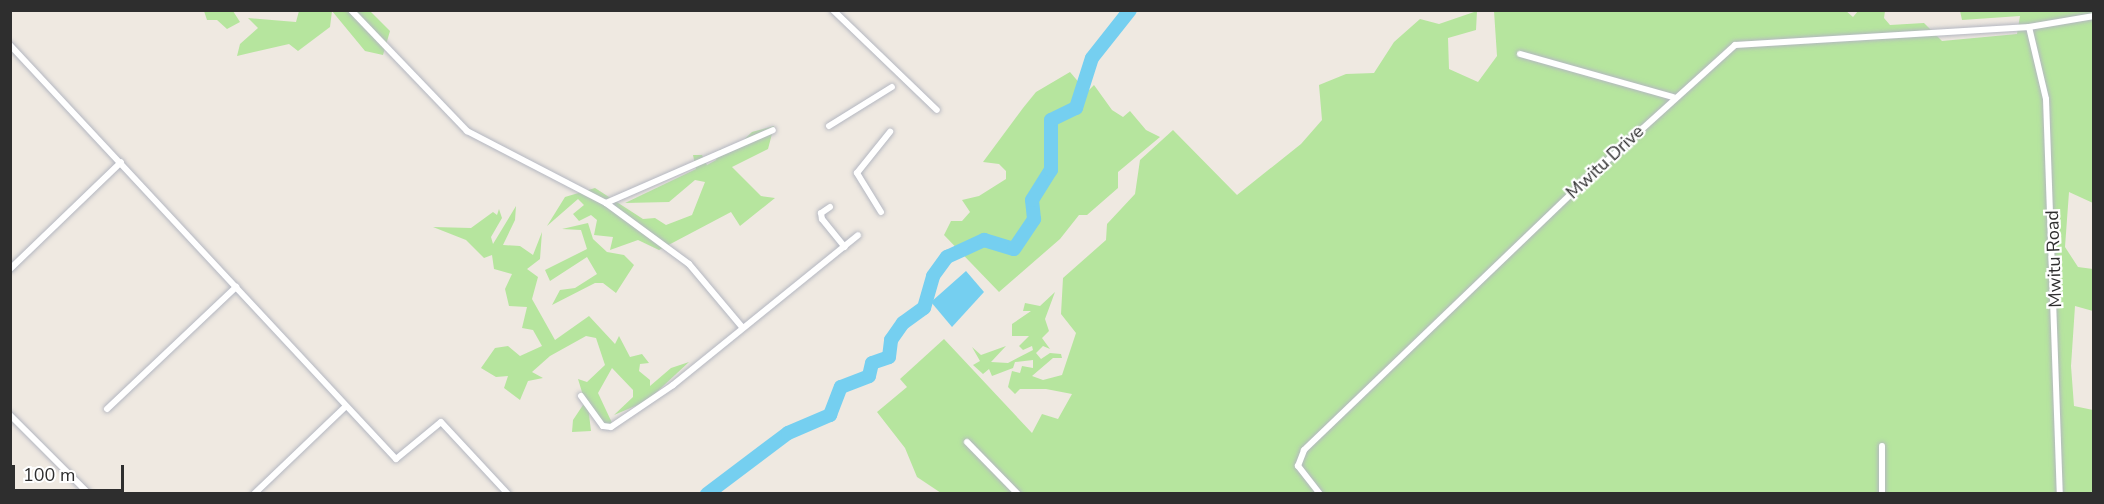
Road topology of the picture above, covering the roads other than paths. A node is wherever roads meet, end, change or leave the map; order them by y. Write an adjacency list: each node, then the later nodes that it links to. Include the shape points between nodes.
1 (351, 10): 14 (street, via 467,131)
2 (833, 10): 9 (street)
3 (2094, 16): 4 (street, Mwitu Drive)
4 (2029, 27): 8 (street, Mwitu Drive, via 1758,40 1725,52); 34 (street, Mwitu Road, via 2046,99)
5 (10, 45): 13 (street)
6 (1520, 54): 8 (street)
7 (892, 87): 10 (street)
8 (1673, 97): 32 (street, Mwitu Drive, via 1304,450 1298,466)
9 (937, 110)
10 (828, 126)
11 (773, 129): 14 (street)
12 (890, 132): 16 (street, via 857,173)
13 (121, 162): 19 (street); 20 (street)
14 (606, 203): 21 (street, via 688,264)
15 (830, 207): 18 (street, via 821,213 822,219)
16 (881, 212)
17 (858, 235): 18 (street)
18 (845, 247): 21 (street)
19 (10, 269)
20 (236, 287): 23 (street); 24 (street)
21 (742, 327): 22 (street, via 673,385 611,427 603,426)
22 (581, 396)
23 (346, 406): 29 (street); 30 (street, via 396,459 441,422)
24 (107, 410)
25 (10, 415): 28 (street)
26 (967, 442): 31 (street)
27 (1882, 446): 33 (street)
28 (89, 494)
29 (254, 494)
30 (508, 494)
31 (1017, 494)
32 (1320, 494)
33 (1882, 494)
34 (2060, 494)

